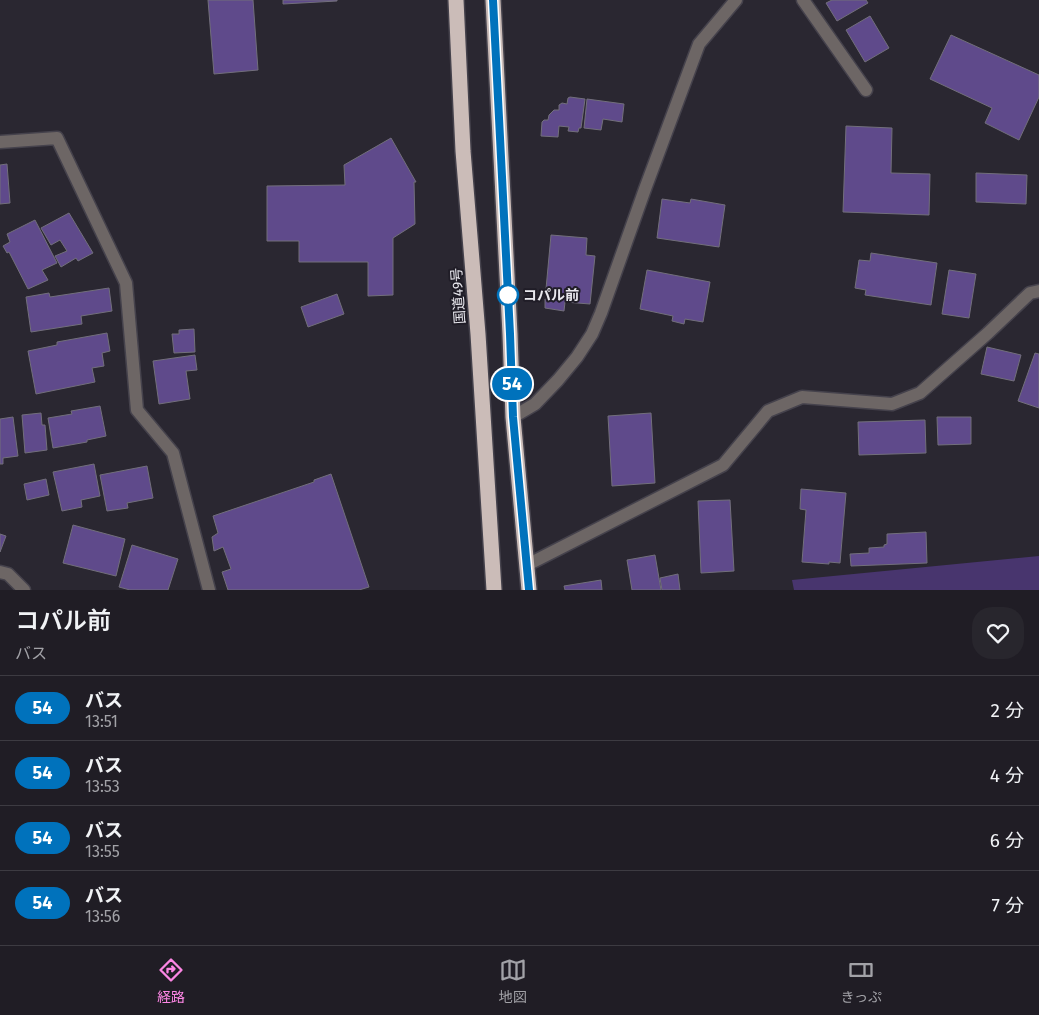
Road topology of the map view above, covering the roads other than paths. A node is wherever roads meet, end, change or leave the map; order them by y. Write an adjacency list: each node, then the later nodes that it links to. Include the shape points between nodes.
1 (456, 0): 13 (highway, 国道49号, via 463,151)
2 (493, 0): 8 (highway)
3 (736, 0): 8 (street, via 699,44 592,334 558,380 535,404)
4 (803, 0): 5 (street)
5 (866, 90)
6 (0, 142): 12 (street, via 57,138 126,283 137,410 173,453)
7 (1039, 290): 9 (street, via 1030,293 920,393 892,404 802,397 768,411 723,465)
8 (513, 417): 9 (highway)
9 (527, 564): 14 (highway)
10 (0, 572): 11 (street, via 8,574)
11 (24, 590)
12 (209, 590)
13 (494, 590)
14 (529, 590)

